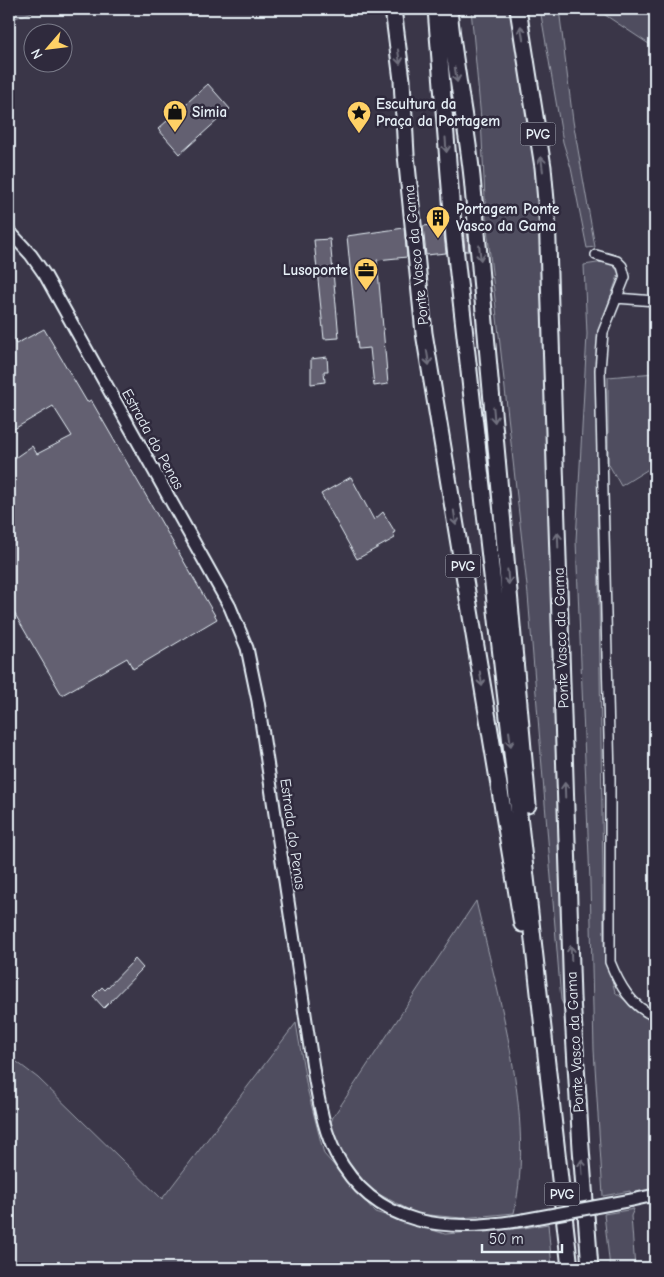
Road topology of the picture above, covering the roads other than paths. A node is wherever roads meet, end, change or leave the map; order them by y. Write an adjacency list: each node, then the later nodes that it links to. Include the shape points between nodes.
1 (393, 9): 10 (highway, Ponte Vasco da Gama / PVG, one-way to 10, via 424,333)
2 (436, 9): 10 (highway, Ponte Vasco da Gama / PVG, one-way to 10, via 454,238)
3 (449, 9): 10 (highway, Ponte Vasco da Gama / PVG, one-way to 10, via 455,69 467,127 485,308)
4 (518, 9): 13 (highway, Ponte Vasco da Gama / PVG, one-way to 4, via 572,998 547,212)
5 (11, 237): 11 (street, Estrada do Penas, bridge, via 32,255 45,275 240,628 258,701 315,1081 324,1121 336,1153 358,1185 373,1198 412,1220 434,1225 486,1226)
6 (596, 255): 7 (street, via 617,261 624,271 624,281)
7 (616, 298): 8 (street); 9 (street, via 603,332 600,370 610,778 610,962 618,984 633,1001)
8 (655, 301)
9 (655, 1016)
10 (554, 1120): 12 (highway, Ponte Vasco da Gama / PVG)
11 (655, 1196)
12 (570, 1268)
13 (590, 1268)

